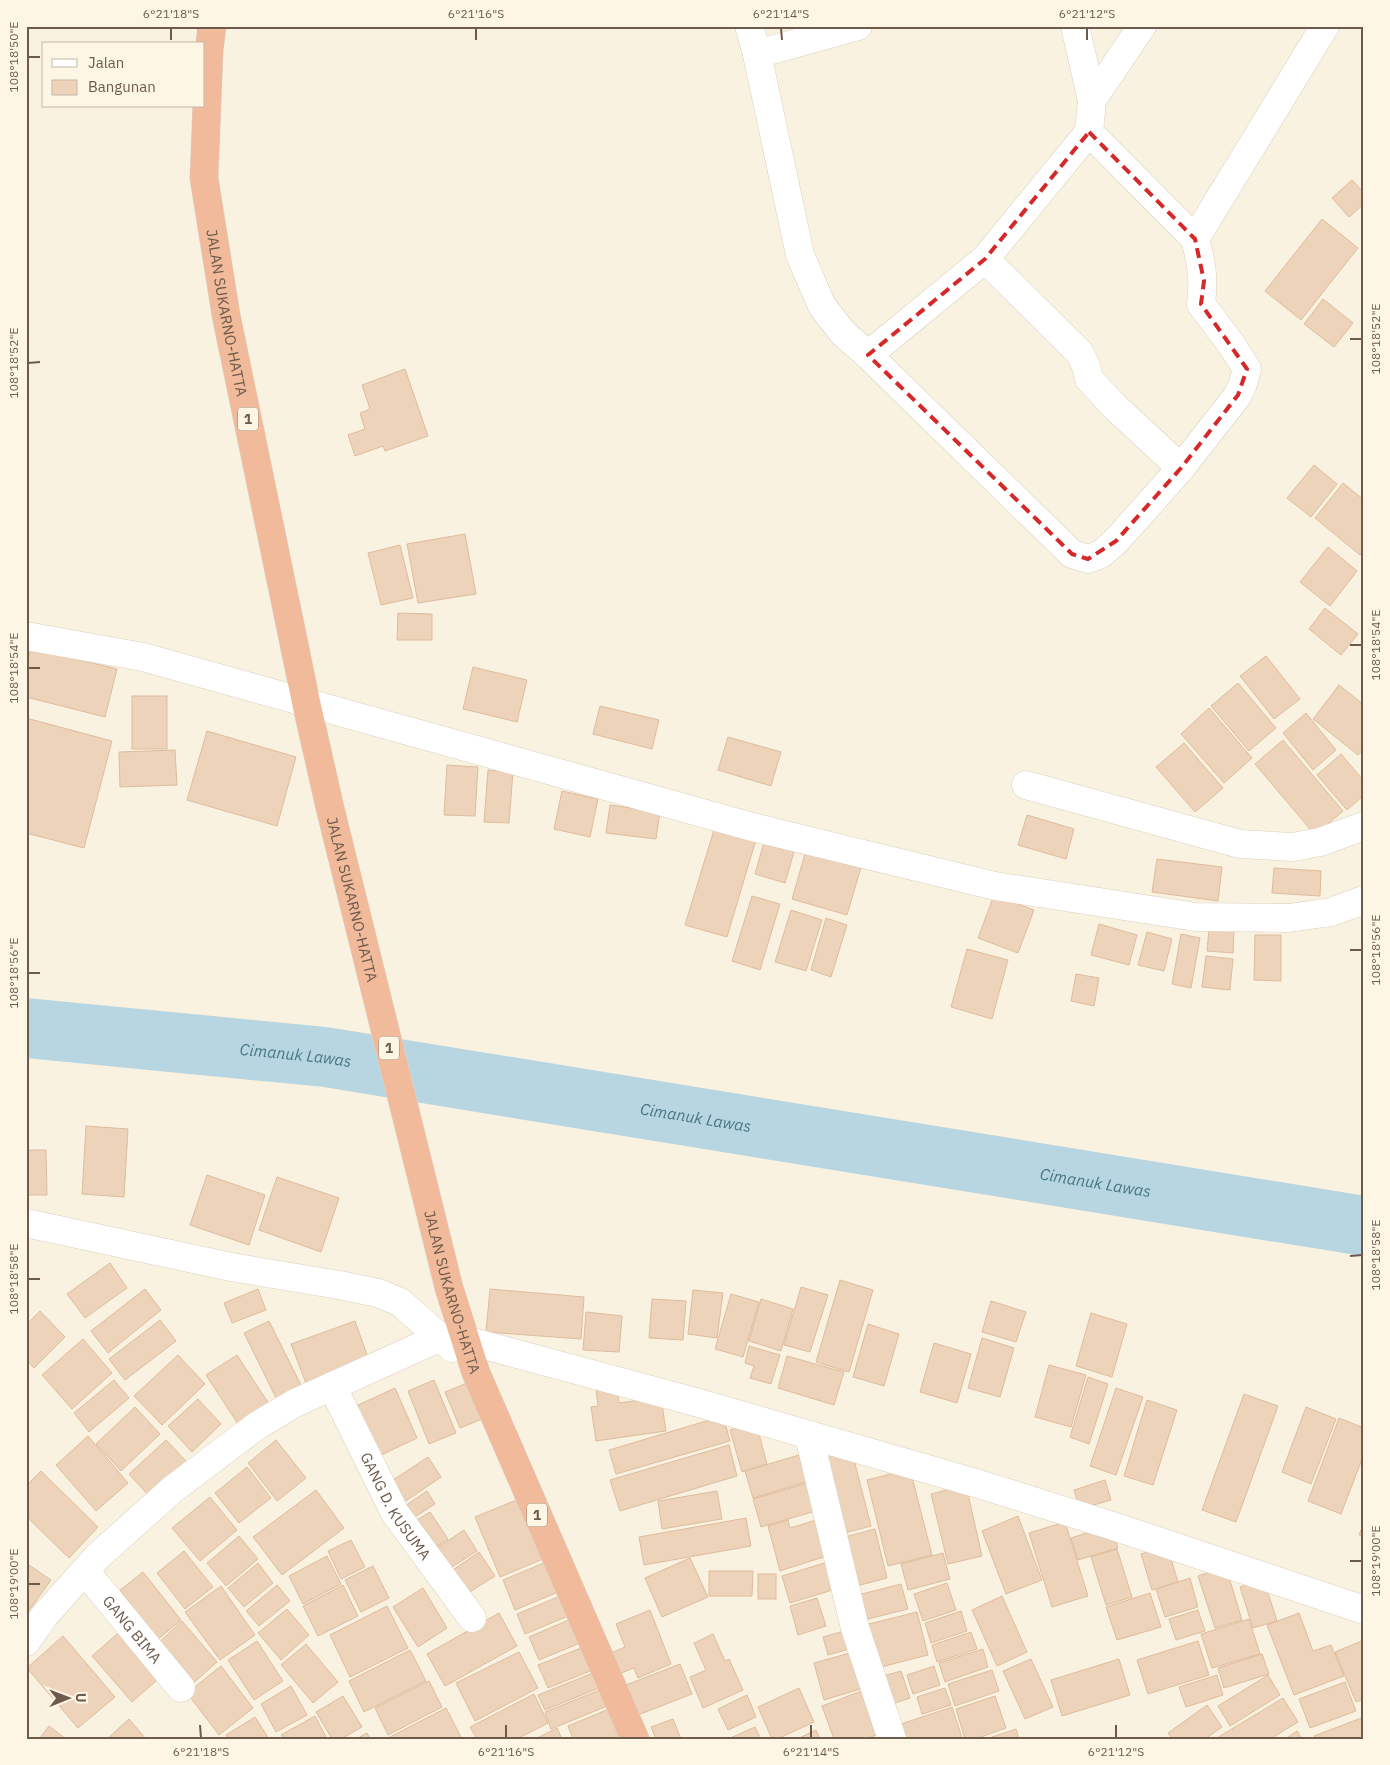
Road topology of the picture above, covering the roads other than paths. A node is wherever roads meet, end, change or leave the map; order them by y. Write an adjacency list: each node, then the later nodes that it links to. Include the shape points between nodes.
1 (212, 26): 15 (highway, JALAN SUKARNO-HATTA / 1, via 204,178 226,315)
2 (749, 26): 7 (street)
3 (858, 26): 7 (street)
4 (1075, 26): 8 (street)
5 (1142, 26): 8 (street)
6 (1326, 26): 10 (street)
7 (757, 54): 12 (street, via 800,255 822,306 843,333)
8 (1092, 100): 9 (street)
9 (1089, 132): 10 (street); 11 (street)
10 (1195, 239): 13 (street, via 1204,281 1202,304 1247,368 1238,394)
11 (985, 259): 12 (street); 13 (street, via 1080,353 1088,379)
12 (868, 355): 13 (street, via 1072,554 1088,559 1101,554)
13 (1181, 468)
14 (26, 636): 15 (street, via 143,657)
15 (306, 702): 18 (street, via 756,828 995,886 1196,917 1289,918 1331,912); 20 (highway, JALAN SUKARNO-HATTA / 1, via 449,1288)
16 (1026, 785): 17 (street, via 1240,844 1293,846 1320,842)
17 (1364, 826)
18 (1364, 900)
19 (26, 1222): 20 (street, via 232,1267 378,1293 400,1302)
20 (453, 1339): 21 (street); 22 (street, via 699,1403); 28 (highway, JALAN SUKARNO-HATTA / 1, via 476,1372)
21 (332, 1386): 23 (street, via 258,1425 173,1489); 25 (street, GANG D. KUSUMA, via 395,1513)
22 (809, 1436): 24 (street, via 1096,1520); 29 (street, via 855,1628)
23 (85, 1571): 26 (street, via 45,1615); 27 (street, GANG BIMA)
24 (1364, 1610)
25 (472, 1618)
26 (26, 1642)
27 (181, 1688)
28 (635, 1739)
29 (892, 1739)

